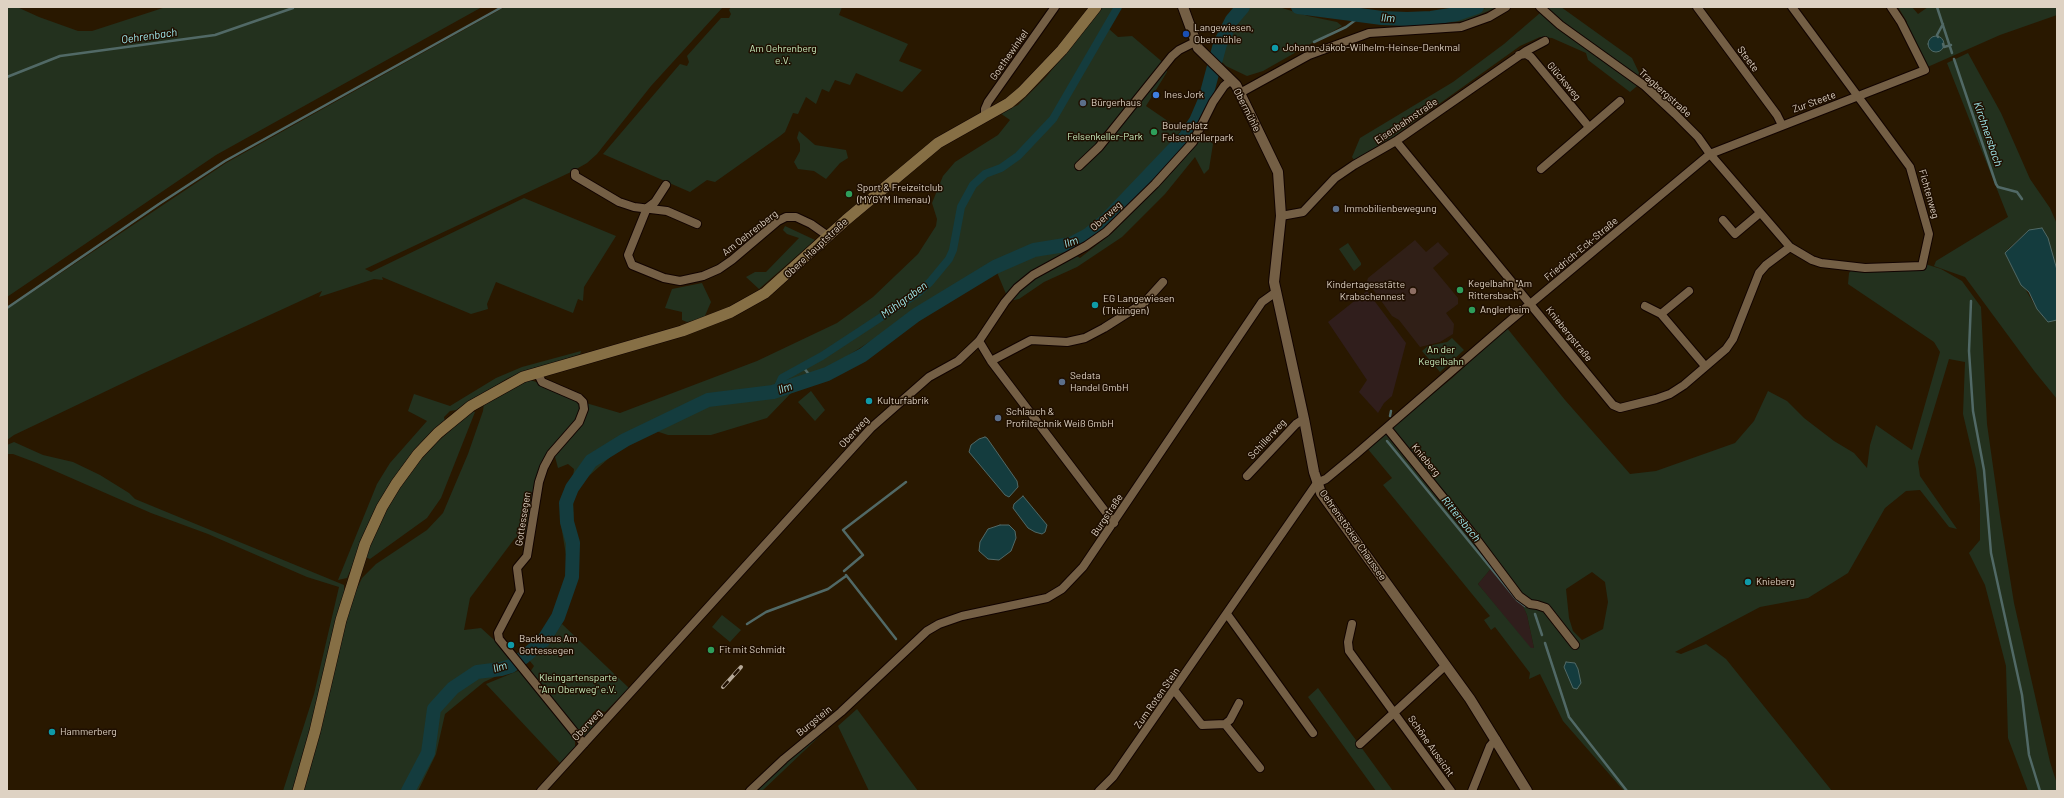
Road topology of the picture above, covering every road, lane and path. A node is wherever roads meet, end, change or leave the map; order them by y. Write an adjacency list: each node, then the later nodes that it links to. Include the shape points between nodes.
1 (1055, 7): 16 (street, Goethewinkel, via 988,102)
2 (1096, 7): 16 (main road, Obere Hauptstraße, via 1040,75 1016,98)
3 (1183, 7): 10 (street, Obermühle)
4 (1506, 7): 13 (street, via 1489,17 1461,27 1369,34 1322,50)
5 (1540, 7): 20 (street, Tragbergstraße, via 1560,25 1645,86 1698,137)
6 (1697, 7): 17 (street, Steete)
7 (1792, 7): 14 (street)
8 (1891, 7): 14 (street, Zur Steete, via 1902,22 1925,70)
9 (1545, 41): 11 (street, Eisenbahnstraße)
10 (1195, 42): 12 (street, Obermühle, via 1205,56); 21 (street, via 1172,56 1099,147)
11 (1519, 55): 18 (street, Glücksweg, via 1526,54 1530,57); 19 (street, Eisenbahnstraße)
12 (1231, 80): 13 (street, Obermühle); 40 (street, Oberweg, via 1213,102 1193,142 1155,184 1106,232 1033,275 1017,288)
13 (1240, 93): 25 (street, Obermühle, via 1278,172)
14 (1859, 96): 17 (street, Zur Steete); 33 (street, Fichtenweg, via 1910,167 1929,234)
15 (1620, 102): 18 (street)
16 (985, 116): 31 (main road, Obere Hauptstraße, via 938,143)
17 (1782, 125): 20 (street, Zur Steete)
18 (1589, 127): 22 (street)
19 (1396, 141): 28 (street, Eisenbahnstraße, via 1335,178 1303,212); 37 (street, Kniebergstraße)
20 (1710, 154): 27 (street, Tragbergstraße); 37 (street, Friedrich-Eck-Straße)
21 (1079, 166)
22 (1541, 169)
23 (575, 173): 26 (street, via 575,176 595,186 609,197 634,207)
24 (666, 185): 26 (street, Am Oehrenberg, via 655,202)
25 (1280, 189): 28 (street, Oehrenstöcker Chaussee)
26 (646, 208): 30 (street, via 668,211); 31 (street, Am Oehrenberg, via 630,249 629,261 636,267 672,280 692,279 719,269 786,217 796,217)
27 (1760, 212): 29 (street, via 1735,234); 32 (street, Tragbergstraße)
28 (1281, 216): 36 (street, Oehrenstöcker Chaussee, via 1274,275)
29 (1723, 220)
30 (697, 224)
31 (828, 236): 43 (main road, Obere Hauptstraße, via 778,284 731,312 682,331)
32 (1790, 247): 33 (street, Tragbergstraße, via 1821,263 1865,268); 42 (street, Kniebergstraße, via 1766,265 1759,274 1733,339 1726,349)
33 (1922, 266)
34 (1163, 282): 41 (street, via 1144,302 1084,338 1067,342 1031,340)
35 (1689, 291): 39 (street)
36 (1276, 292): 44 (street, Oehrenstöcker Chaussee); 48 (street, Burgstraße, via 1262,302)
37 (1530, 304): 42 (street, Kniebergstraße, via 1613,405 1620,408 1670,394); 45 (street, Friedrich-Eck-Straße)
38 (1645, 306): 39 (street)
39 (1661, 314): 42 (street)
40 (979, 341): 41 (street); 60 (street, Oberweg, via 958,361 928,377 870,428)
41 (991, 361): 48 (street)
42 (1705, 366)
43 (537, 372): 60 (street, Gottessegen, via 542,382 579,398 584,409 575,427 552,454 541,476 527,556 517,568 520,591 498,632 499,639); 63 (main road, Obere Hauptstraße, via 471,406 438,433 406,469 382,507 365,544 351,585)
44 (1304, 419): 46 (street, Schillerweg, via 1296,424); 47 (street, Oehrenstöcker Chaussee)
45 (1387, 428): 47 (street, Friedrich-Eck-Straße, via 1326,479); 51 (street, Knieberg, via 1519,596 1530,604 1546,608)
46 (1247, 476)
47 (1317, 483): 49 (street, Zum Roten Stein); 53 (street, Oehrenstöcker Chaussee, via 1321,493)
48 (1114, 523): 52 (street, Burgstraße, via 1083,567 1055,594 939,624 927,631)
49 (1227, 614): 54 (street, Zum Roten Stein); 58 (street)
50 (1352, 624): 56 (street, Schöne Aussicht, via 1348,642 1350,650)
51 (1575, 645)
52 (890, 665): 65 (street, Burgstein, via 841,712)
53 (1446, 665): 56 (street, Schöne Aussicht); 59 (street, Oehrenstöcker Chaussee)
54 (1174, 690): 57 (street, via 1202,725); 66 (street, Zum Roten Stein, via 1114,777)
55 (1240, 703): 57 (street)
56 (1394, 712): 61 (street, Schöne Aussicht); 67 (street, Schöne Aussicht)
57 (1225, 724): 62 (street)
58 (1313, 733)
59 (1496, 739): 68 (street, via 1490,746); 69 (street, Oehrenstöcker Chaussee)
60 (584, 744): 64 (street, Oberweg)
61 (1360, 744)
62 (1260, 768)
63 (298, 791)
64 (541, 791)
65 (750, 791)
66 (1099, 791)
67 (1451, 791)
68 (1472, 791)
69 (1527, 791)

